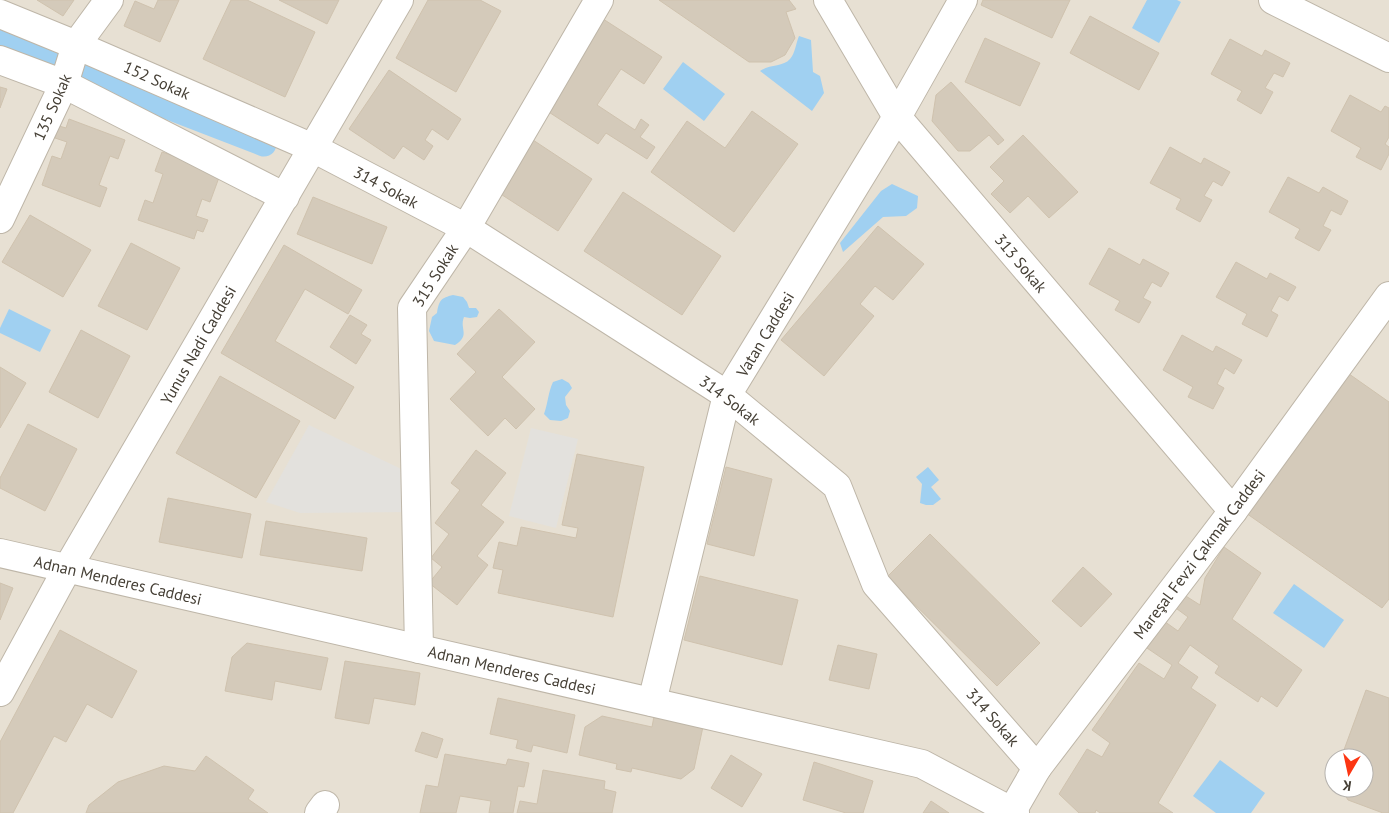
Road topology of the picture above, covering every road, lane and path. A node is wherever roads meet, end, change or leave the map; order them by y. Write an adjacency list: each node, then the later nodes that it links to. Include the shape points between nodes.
1 (109, 0): 10 (street, 135 Sokak)
2 (399, 0): 12 (street, Yunus Nadi Caddesi)
3 (599, 0): 15 (street, 315 Sokak)
4 (828, 0): 11 (street, 313 Sokak)
5 (963, 0): 11 (street, Vatan Caddesi)
6 (1273, 0): 8 (street)
7 (0, 14): 10 (street, 152 Sokak)
8 (1389, 58)
9 (0, 60): 10 (street, 152 Sokak)
10 (70, 66): 12 (street, 152 Sokak); 13 (street, 152 Sokak); 14 (street, 135 Sokak)
11 (897, 117): 17 (street, Vatan Caddesi); 18 (street, 313 Sokak)
12 (313, 148): 13 (street, Yunus Nadi Caddesi); 15 (street, 314 Sokak)
13 (285, 197): 20 (street, Yunus Nadi Caddesi)
14 (0, 219)
15 (466, 228): 17 (street, 314 Sokak); 21 (street, 315 Sokak, via 412,308)
16 (1389, 296): 18 (street, Mareşal Fevzi Çakmak Caddesi)
17 (727, 395): 23 (street, Vatan Caddesi); 24 (street, 314 Sokak, via 837,486 876,584)
18 (1233, 511): 24 (street, Mareşal Fevzi Çakmak Caddesi)
19 (0, 553): 20 (street, Adnan Menderes Caddesi)
20 (67, 569): 21 (street, Adnan Menderes Caddesi); 22 (street, Yunus Nadi Caddesi)
21 (419, 649): 23 (street, Adnan Menderes Caddesi)
22 (0, 692)
23 (652, 702): 25 (street, Adnan Menderes Caddesi, via 922,764)
24 (1037, 768): 25 (street, Mareşal Fevzi Çakmak Caddesi)
25 (1013, 812)

